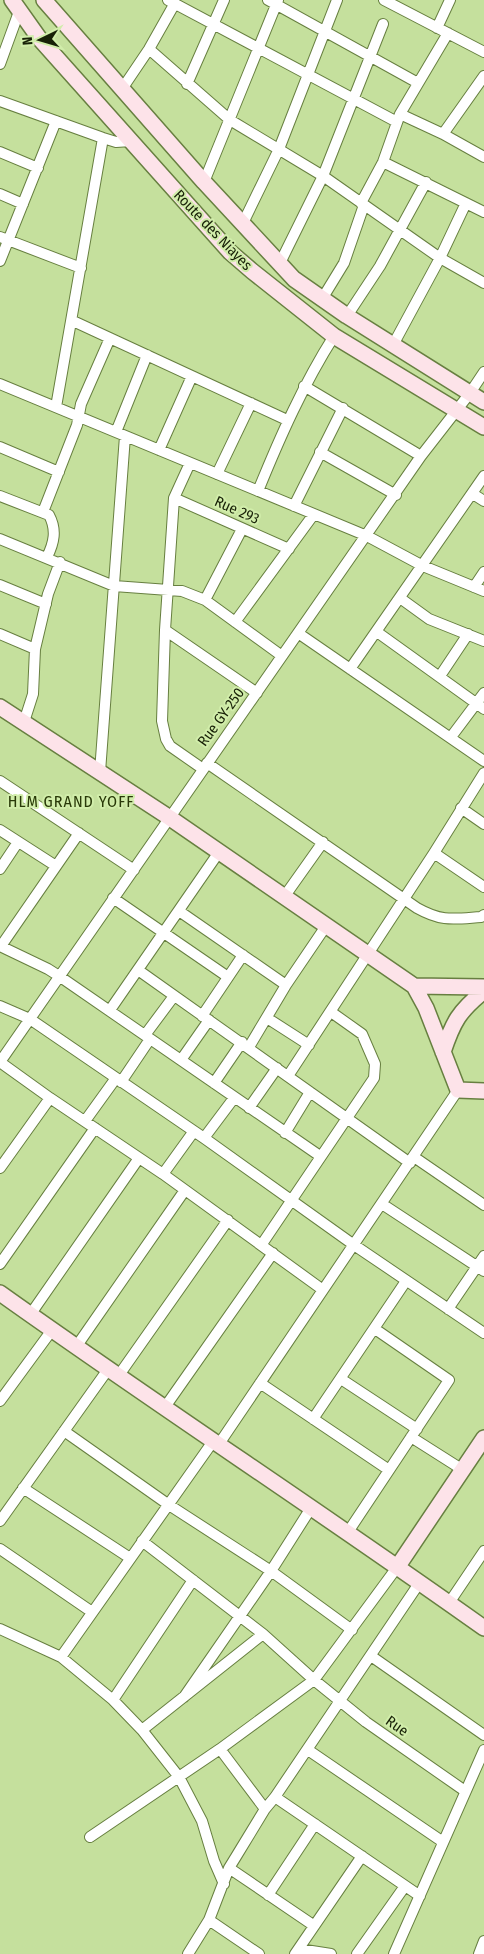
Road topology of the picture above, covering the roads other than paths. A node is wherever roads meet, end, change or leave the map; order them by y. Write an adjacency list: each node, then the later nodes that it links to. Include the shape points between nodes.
1 (45, 0): 23 (street, Route des Niayes)
2 (224, 0): 9 (street)
3 (337, 0): 12 (street)
4 (450, 0): 11 (street)
5 (389, 1): 11 (street)
6 (171, 2): 9 (street); 15 (street)
7 (274, 2): 12 (street); 14 (street)
8 (16, 5): 18 (street); 31 (street, Route des Niayes, via 39,38)
9 (214, 24): 14 (street); 22 (street)
10 (383, 24): 17 (street)
11 (437, 28): 13 (street)
12 (324, 31): 17 (street); 19 (street)
13 (448, 33): 16 (street); 21 (street)
14 (258, 48): 19 (street); 27 (street)
15 (149, 49): 22 (street); 23 (street)
16 (484, 52)
17 (370, 57): 21 (street); 24 (street)
18 (0, 64)
19 (306, 75): 24 (street); 32 (street)
20 (484, 76): 29 (street)
21 (418, 83): 26 (street)
22 (187, 84): 27 (street)
23 (122, 89): 38 (street, Route des Niayes)
24 (354, 99): 26 (street); 37 (street)
25 (0, 102): 28 (street)
26 (398, 118): 29 (street); 35 (street)
27 (230, 120): 32 (street); 38 (street)
28 (56, 121): 30 (street); 36 (street)
29 (443, 134): 34 (street)
30 (103, 138): 31 (street, via 116,142); 51 (street)
31 (131, 141): 56 (street, Route des Niayes, via 230,252)
32 (279, 149): 37 (street); 45 (street)
33 (0, 152): 36 (street)
34 (484, 157)
35 (383, 162): 39 (street); 43 (street)
36 (38, 168): 42 (street)
37 (323, 176): 43 (street); 50 (street)
38 (204, 182): 45 (street, Route des Niayes)
39 (426, 182): 41 (street); 46 (street)
40 (0, 194): 42 (street)
41 (466, 203): 44 (street); 48 (street)
42 (23, 204): 47 (street)
43 (363, 204): 46 (street); 53 (street, via 344,263)
44 (484, 212)
45 (243, 224): 50 (street, Route des Niayes)
46 (400, 229): 48 (street); 54 (street)
47 (4, 239): 49 (street); 51 (street)
48 (440, 258): 52 (street); 58 (street)
49 (0, 261)
50 (279, 265): 53 (street, Route des Niayes)
51 (81, 268): 55 (street)
52 (484, 283)
53 (322, 300): 54 (street, Route des Niayes)
54 (347, 316): 58 (street, Route des Niayes)
55 (72, 321): 57 (street); 67 (street)
56 (334, 336): 63 (street); 69 (street, Route des Niayes)
57 (110, 338): 59 (street); 70 (street)
58 (394, 345): 64 (street, Route des Niayes)
59 (148, 355): 61 (street); 73 (street)
60 (484, 372): 64 (street, Rue GY-250)
61 (192, 376): 66 (street); 75 (street)
62 (0, 384): 67 (street)
63 (304, 386): 68 (street); 71 (street)
64 (470, 393): 65 (street, Route des Niayes); 69 (street, Rue GY-250)
65 (484, 402)
66 (250, 403): 71 (street); 80 (street)
67 (56, 407): 70 (street)
68 (342, 408): 76 (street); 77 (street)
69 (457, 410): 72 (street, Route des Niayes); 77 (street, Rue GY-250)
70 (78, 417): 73 (street); 79 (street)
71 (287, 420): 82 (street)
72 (484, 427)
73 (120, 434): 75 (street); 100 (street)
74 (0, 447): 79 (street)
75 (159, 450): 78 (street)
76 (320, 452): 84 (street); 88 (street)
77 (421, 456): 84 (street, Rue GY-250)
78 (190, 462): 80 (street); 85 (street)
79 (59, 472): 89 (street)
80 (217, 474): 82 (street)
81 (484, 476): 83 (street)
82 (258, 490): 88 (street)
83 (473, 494): 87 (street); 97 (street)
84 (396, 495): 92 (street, Rue GY-250)
85 (174, 498): 91 (street, Rue 293); 102 (street)
86 (1, 499): 89 (street)
87 (484, 502)
88 (294, 506): 90 (street)
89 (43, 512): 95 (street, via 49,515 54,528)
90 (314, 514): 92 (street); 94 (street)
91 (242, 529): 94 (street, Rue 293); 105 (street)
92 (367, 536): 97 (street); 110 (street, Rue GY-250)
93 (0, 539): 95 (street)
94 (288, 549): 107 (street)
95 (47, 557): 96 (street)
96 (60, 562): 100 (street); 106 (street)
97 (423, 566): 101 (street); 104 (street)
98 (484, 572): 101 (street)
99 (0, 585): 106 (street)
100 (114, 586): 102 (street); 126 (street)
101 (474, 587): 103 (street)
102 (169, 590): 105 (street); 108 (street)
103 (484, 591)
104 (400, 598): 109 (street); 112 (street, via 429,619)
105 (205, 600): 107 (street)
106 (46, 604): 114 (street)
107 (234, 622): 115 (street)
108 (165, 630): 118 (street); 125 (street, via 162,721 166,739 170,746)
109 (376, 632): 116 (street); 117 (street)
110 (298, 633): 115 (street, Rue GY-250); 116 (street)
111 (0, 634): 114 (street)
112 (468, 634): 113 (street); 117 (street)
113 (484, 641)
114 (35, 648): 122 (street, via 33,694)
115 (282, 656): 118 (street, Rue GY-250)
116 (350, 669): 123 (street)
117 (440, 676): 120 (street)
118 (257, 693): 125 (street, Rue GY-250)
119 (484, 693): 120 (street)
120 (480, 706): 123 (street)
121 (0, 707): 122 (street)
122 (24, 722): 126 (street)
123 (451, 737): 124 (street)
124 (484, 760)
125 (205, 766): 130 (street, Rue GY-250); 135 (street)
126 (100, 772): 130 (street)
127 (484, 772): 129 (street)
128 (0, 781): 133 (street)
129 (461, 808): 131 (street); 137 (street)
130 (170, 818): 136 (street); 140 (street, Rue GY-250)
131 (484, 824)
132 (0, 830): 134 (street)
133 (79, 833): 138 (street); 140 (street)
134 (18, 842): 138 (street); 139 (street)
135 (323, 842): 142 (street); 144 (street)
136 (219, 852): 142 (street); 145 (street)
137 (434, 853): 141 (street); 144 (street)
138 (56, 866): 149 (street)
139 (0, 870)
140 (134, 870): 143 (street, Rue GY-250)
141 (484, 887)
142 (284, 897): 147 (street)
143 (113, 898): 148 (street); 153 (street, Rue GY-250)
144 (404, 899): 146 (street, via 431,916 444,919 481,917); 150 (street)
145 (178, 911): 148 (street); 151 (street)
146 (484, 914)
147 (326, 926): 150 (street); 155 (street)
148 (164, 932): 152 (street); 154 (street)
149 (0, 946): 153 (street)
150 (368, 954): 156 (street); 161 (street)
151 (243, 955): 154 (street); 155 (street)
152 (138, 970): 158 (street); 160 (street)
153 (59, 976): 160 (street); 164 (street, Rue GY-250)
154 (228, 977): 162 (street)
155 (286, 985): 163 (street)
156 (414, 986): 157 (street); 168 (street)
157 (484, 989): 168 (street, via 465,1006 450,1030)
158 (174, 996): 162 (street); 165 (street)
159 (0, 1006): 164 (street)
160 (110, 1010): 165 (street)
161 (330, 1012): 167 (street); 181 (street, via 362,1034 375,1064 374,1078)
162 (205, 1018): 166 (street); 169 (street)
163 (267, 1018): 166 (street); 167 (street)
164 (30, 1019): 170 (street, Rue GY-250); 173 (street)
165 (148, 1037): 169 (street); 173 (street)
166 (245, 1045): 171 (street); 174 (street)
167 (309, 1045): 172 (street)
168 (443, 1052): 175 (street)
169 (181, 1060): 174 (street)
170 (0, 1062): 178 (street)
171 (277, 1068): 172 (street); 180 (street)
172 (288, 1076): 177 (street)
173 (119, 1080): 182 (street); 184 (street)
174 (214, 1083): 179 (street)
175 (458, 1090): 176 (street); 189 (street)
176 (484, 1091)
177 (310, 1092): 181 (street); 185 (street)
178 (50, 1098): 182 (street); 190 (street)
179 (234, 1098): 180 (street); 186 (street)
180 (249, 1108): 185 (street)
181 (348, 1118): 187 (street); 189 (street)
182 (86, 1121): 183 (street)
183 (95, 1128): 188 (street); 201 (street)
184 (194, 1131): 186 (street); 191 (street)
185 (285, 1133): 187 (street)
186 (204, 1138): 193 (street)
187 (320, 1156): 193 (street)
188 (139, 1158): 191 (street); 207 (street)
189 (412, 1160): 194 (street); 195 (street)
190 (0, 1168)
191 (163, 1174): 192 (street)
192 (185, 1190): 196 (street); 211 (street)
193 (291, 1199): 197 (street); 198 (street)
194 (382, 1204): 198 (street); 202 (street)
195 (484, 1205)
196 (228, 1220): 197 (street); 212 (street)
197 (262, 1244): 199 (street)
198 (354, 1245): 203 (street); 204 (street)
199 (274, 1253): 204 (street); 216 (street)
200 (484, 1256): 202 (street)
201 (0, 1264)
202 (481, 1268): 206 (street)
203 (406, 1281): 206 (street); 208 (street)
204 (323, 1290): 214 (street)
205 (0, 1293): 207 (street)
206 (448, 1309): 210 (street)
207 (30, 1315): 209 (street)
208 (375, 1329): 213 (street); 219 (street, via 449,1380)
209 (52, 1330): 211 (street); 215 (street)
210 (484, 1333)
211 (76, 1347): 212 (street)
212 (114, 1372): 216 (street); 218 (street)
213 (341, 1379): 217 (street); 219 (street)
214 (260, 1383): 217 (street); 221 (street)
215 (2, 1394)
216 (165, 1407): 221 (street)
217 (313, 1419): 222 (street)
218 (64, 1432): 224 (street); 225 (street)
219 (414, 1433): 222 (street); 223 (street)
220 (484, 1438): 223 (street)
221 (217, 1442): 225 (street); 226 (street)
222 (389, 1470): 228 (street)
223 (463, 1470): 233 (street)
224 (23, 1488): 227 (street); 232 (street)
225 (169, 1505): 229 (street); 234 (street)
226 (311, 1508): 228 (street); 234 (street)
227 (0, 1520)
228 (348, 1532): 233 (street)
229 (142, 1542): 232 (street); 235 (street, Rue)
230 (0, 1549): 238 (street)
231 (484, 1551): 237 (street)
232 (130, 1558): 238 (street)
233 (398, 1566): 236 (street); 242 (street)
234 (271, 1571): 239 (street); 242 (street)
235 (193, 1580): 239 (street, Rue); 248 (street)
236 (420, 1582): 237 (street); 244 (street)
237 (449, 1603): 240 (street)
238 (92, 1612): 245 (street)
239 (239, 1616): 243 (street, Rue); 247 (street)
240 (484, 1628)
241 (0, 1629): 245 (street)
242 (352, 1630): 246 (street)
243 (263, 1634): 246 (street, Rue); 247 (street)
244 (371, 1656): 249 (street); 251 (street)
245 (60, 1657): 248 (street)
246 (314, 1680): 249 (street, Rue); 252 (street)
247 (184, 1696): 250 (street)
248 (113, 1700): 250 (street)
249 (341, 1702): 253 (street); 256 (street, Rue)
250 (142, 1730): 255 (street)
251 (484, 1736)
252 (220, 1749): 255 (street); 258 (street)
253 (308, 1750): 257 (street); 261 (street)
254 (484, 1750): 256 (street)
255 (179, 1776): 260 (street); 264 (street, via 202,1821)
256 (465, 1791): 261 (street)
257 (276, 1797): 258 (street); 259 (street)
258 (265, 1809): 263 (street)
259 (315, 1824): 262 (street); 266 (street)
260 (90, 1837)
261 (443, 1842): 267 (street)
262 (362, 1856): 265 (street); 269 (street)
263 (229, 1868): 264 (street); 266 (street)
264 (224, 1884): 268 (street)
265 (405, 1886): 267 (street); 275 (street)
266 (268, 1895): 269 (street)
267 (420, 1896): 276 (street)
268 (209, 1920): 272 (street); 273 (street)
269 (313, 1925): 271 (street)
270 (484, 1942): 277 (street)
271 (297, 1951): 274 (street)
272 (188, 1954)
273 (259, 1954)
274 (330, 1954)
275 (357, 1954)
276 (394, 1954)
277 (479, 1954)

